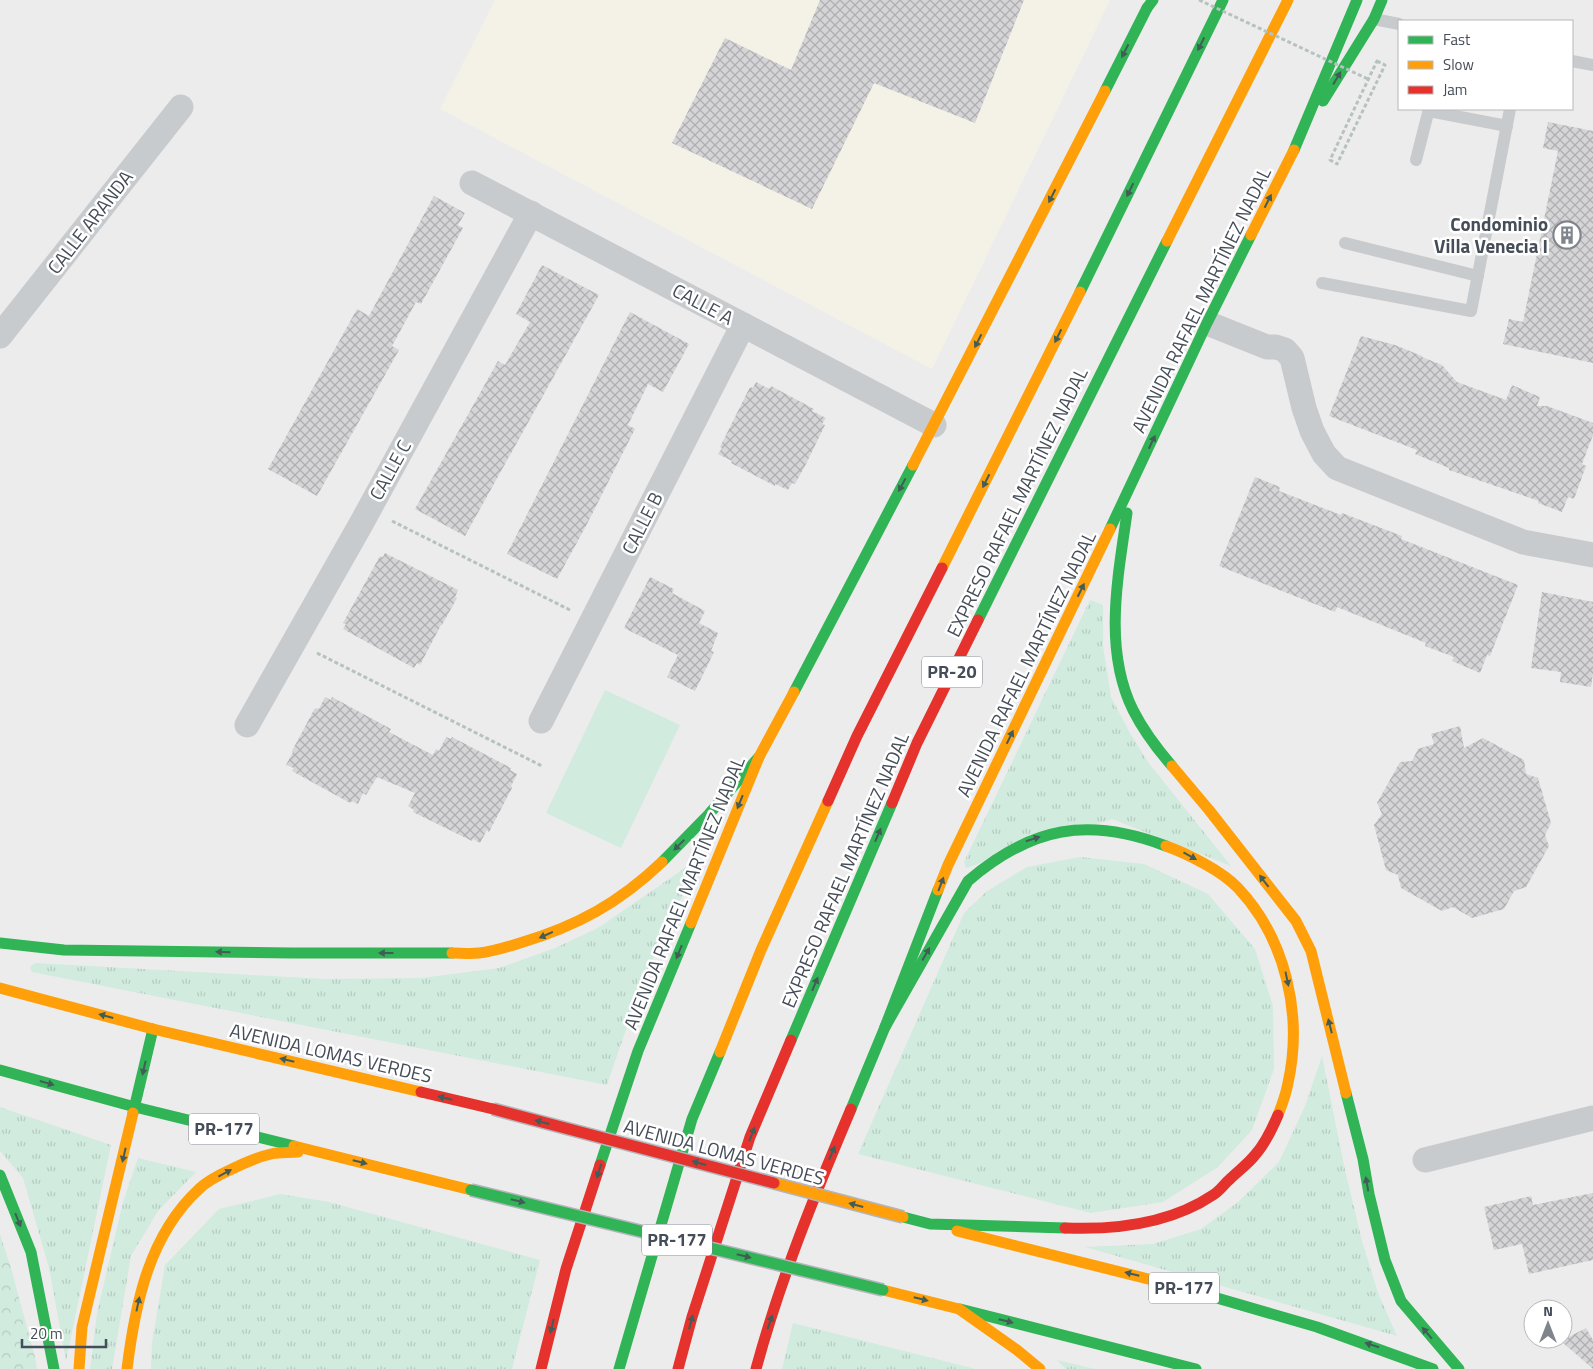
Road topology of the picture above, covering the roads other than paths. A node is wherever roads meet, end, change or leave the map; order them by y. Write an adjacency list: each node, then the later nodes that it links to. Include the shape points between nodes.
1 (1222, 0): 46 (main road, EXPRESO RAFAEL MARTÍNEZ NADAL / PR-20, one-way to 46, via 997,460 857,736 761,950 692,1119)
2 (1288, 0): 47 (main road, EXPRESO RAFAEL MARTÍNEZ NADAL / PR-20, one-way to 2, via 750,1137 917,743)
3 (1357, 0): 14 (main road)
4 (1382, 0): 6 (main road, AVENIDA RAFAEL MARTÍNEZ NADAL)
5 (1150, 3): 24 (main road, AVENIDA RAFAEL MARTÍNEZ NADAL, one-way to 24)
6 (1374, 19): 7 (lane); 14 (main road, AVENIDA RAFAEL MARTÍNEZ NADAL, one-way to 6)
7 (1398, 24)
8 (1573, 61): 9 (lane)
9 (1593, 65)
10 (181, 107): 23 (street, CALLE ARANDA)
11 (1429, 110): 13 (lane); 15 (lane)
12 (1510, 110): 13 (lane)
13 (1507, 126): 19 (lane)
14 (1294, 150): 21 (main road, AVENIDA RAFAEL MARTÍNEZ NADAL, one-way to 14)
15 (1416, 160)
16 (472, 182): 17 (street, CALLE A)
17 (531, 214): 22 (street, CALLE A); 28 (street, CALLE C)
18 (1345, 244): 19 (lane)
19 (1478, 276): 20 (lane, via 1472,311)
20 (1322, 283)
21 (1207, 323): 25 (main road, AVENIDA RAFAEL MARTÍNEZ NADAL, one-way to 21); 26 (street, via 1266,347 1277,364 1294,371 1312,431 1324,454 1337,468 1523,542)
22 (743, 325): 24 (street, CALLE A); 27 (street, CALLE B)
23 (0, 336)
24 (934, 425): 29 (main road, AVENIDA RAFAEL MARTÍNEZ NADAL, one-way to 29)
25 (1131, 486): 32 (main road, AVENIDA RAFAEL MARTÍNEZ NADAL, one-way to 25, via 948,865); 52 (main road, one-way to 25, via 1401,1301 1385,1260 1311,951 1296,921 1162,754 1133,710 1123,684 1116,651 1115,620)
26 (1593, 555)
27 (541, 721)
28 (247, 725)
29 (759, 757): 30 (main road, one-way to 30, via 727,795 649,875 611,904 537,939 510,947 479,953 292,953 64,950); 45 (main road, AVENIDA RAFAEL MARTÍNEZ NADAL, one-way to 45, via 638,1050 566,1269)
30 (0, 943)
31 (0, 988): 33 (main road, AVENIDA LOMAS VERDES / PR-177, one-way to 31)
32 (885, 1027): 40 (main road, one-way to 40, via 968,881 1010,848 1033,838 1064,832 1088,829 1152,840 1186,853 1216,871 1238,888 1258,912 1274,940 1286,972 1293,1032 1291,1072 1280,1111 1262,1146 1247,1165 1212,1196 1170,1216 1115,1227); 48 (main road, AVENIDA RAFAEL MARTÍNEZ NADAL, one-way to 32, via 805,1219)
33 (154, 1029): 35 (main road, one-way to 35); 40 (main road, AVENIDA LOMAS VERDES / PR-177, one-way to 33, bridge, via 493,1109)
34 (0, 1070): 35 (main road, PR-177, one-way to 35)
35 (135, 1107): 37 (main road, PR-177); 43 (main road, one-way to 43, via 82,1327)
36 (1593, 1118): 38 (street)
37 (313, 1151): 41 (main road, PR-177, one-way to 41, bridge); 44 (main road, one-way to 37, via 142,1286 156,1245 176,1215 200,1188 244,1163 271,1154)
38 (1425, 1160)
39 (0, 1175): 42 (main road, one-way to 42, via 31,1252)
40 (930, 1224): 51 (main road, AVENIDA LOMAS VERDES / PR-177, one-way to 40, via 1306,1323 1162,1281)
41 (959, 1309): 49 (main road); 50 (main road, PR-177, one-way to 50)
42 (54, 1369)
43 (79, 1369)
44 (127, 1369)
45 (541, 1369)
46 (619, 1369)
47 (678, 1369)
48 (756, 1369)
49 (1040, 1369)
50 (1196, 1369)
51 (1433, 1369)
52 (1459, 1369)

